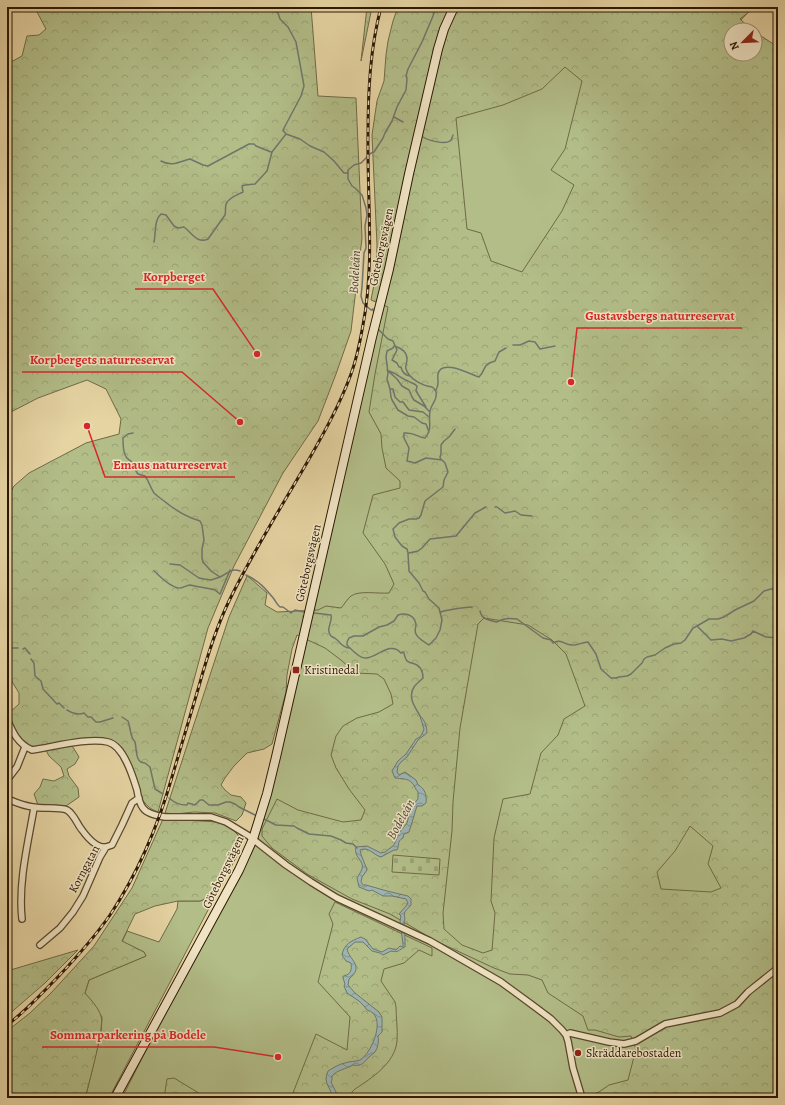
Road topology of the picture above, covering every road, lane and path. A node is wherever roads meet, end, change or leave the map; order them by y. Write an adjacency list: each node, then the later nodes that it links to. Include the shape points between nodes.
1 (454, 7): 8 (street, Göteborgsvägen, via 438,49 276,757)
2 (7, 719): 3 (street, via 14,735)
3 (25, 747): 4 (street, via 17,767); 6 (street, via 32,750 95,740 109,742 116,746 127,763)
4 (7, 780)
5 (7, 797): 7 (street)
6 (139, 798): 8 (street, via 143,808 159,816 220,819); 9 (street, Korngatan, via 132,804 112,845)
7 (34, 808): 9 (street, via 68,810 90,839 98,846); 10 (street, via 24,863)
8 (253, 839): 13 (street, via 310,882 337,898 436,945 501,982 551,1019); 14 (street, Göteborgsvägen, via 223,901)
9 (106, 847): 11 (street, Korngatan, via 73,912 60,928)
10 (22, 919)
11 (40, 945)
12 (778, 968): 13 (street, via 737,1004 720,1013 665,1024 636,1041 624,1044 570,1033)
13 (566, 1035): 15 (street)
14 (115, 1098)
15 (582, 1098)

